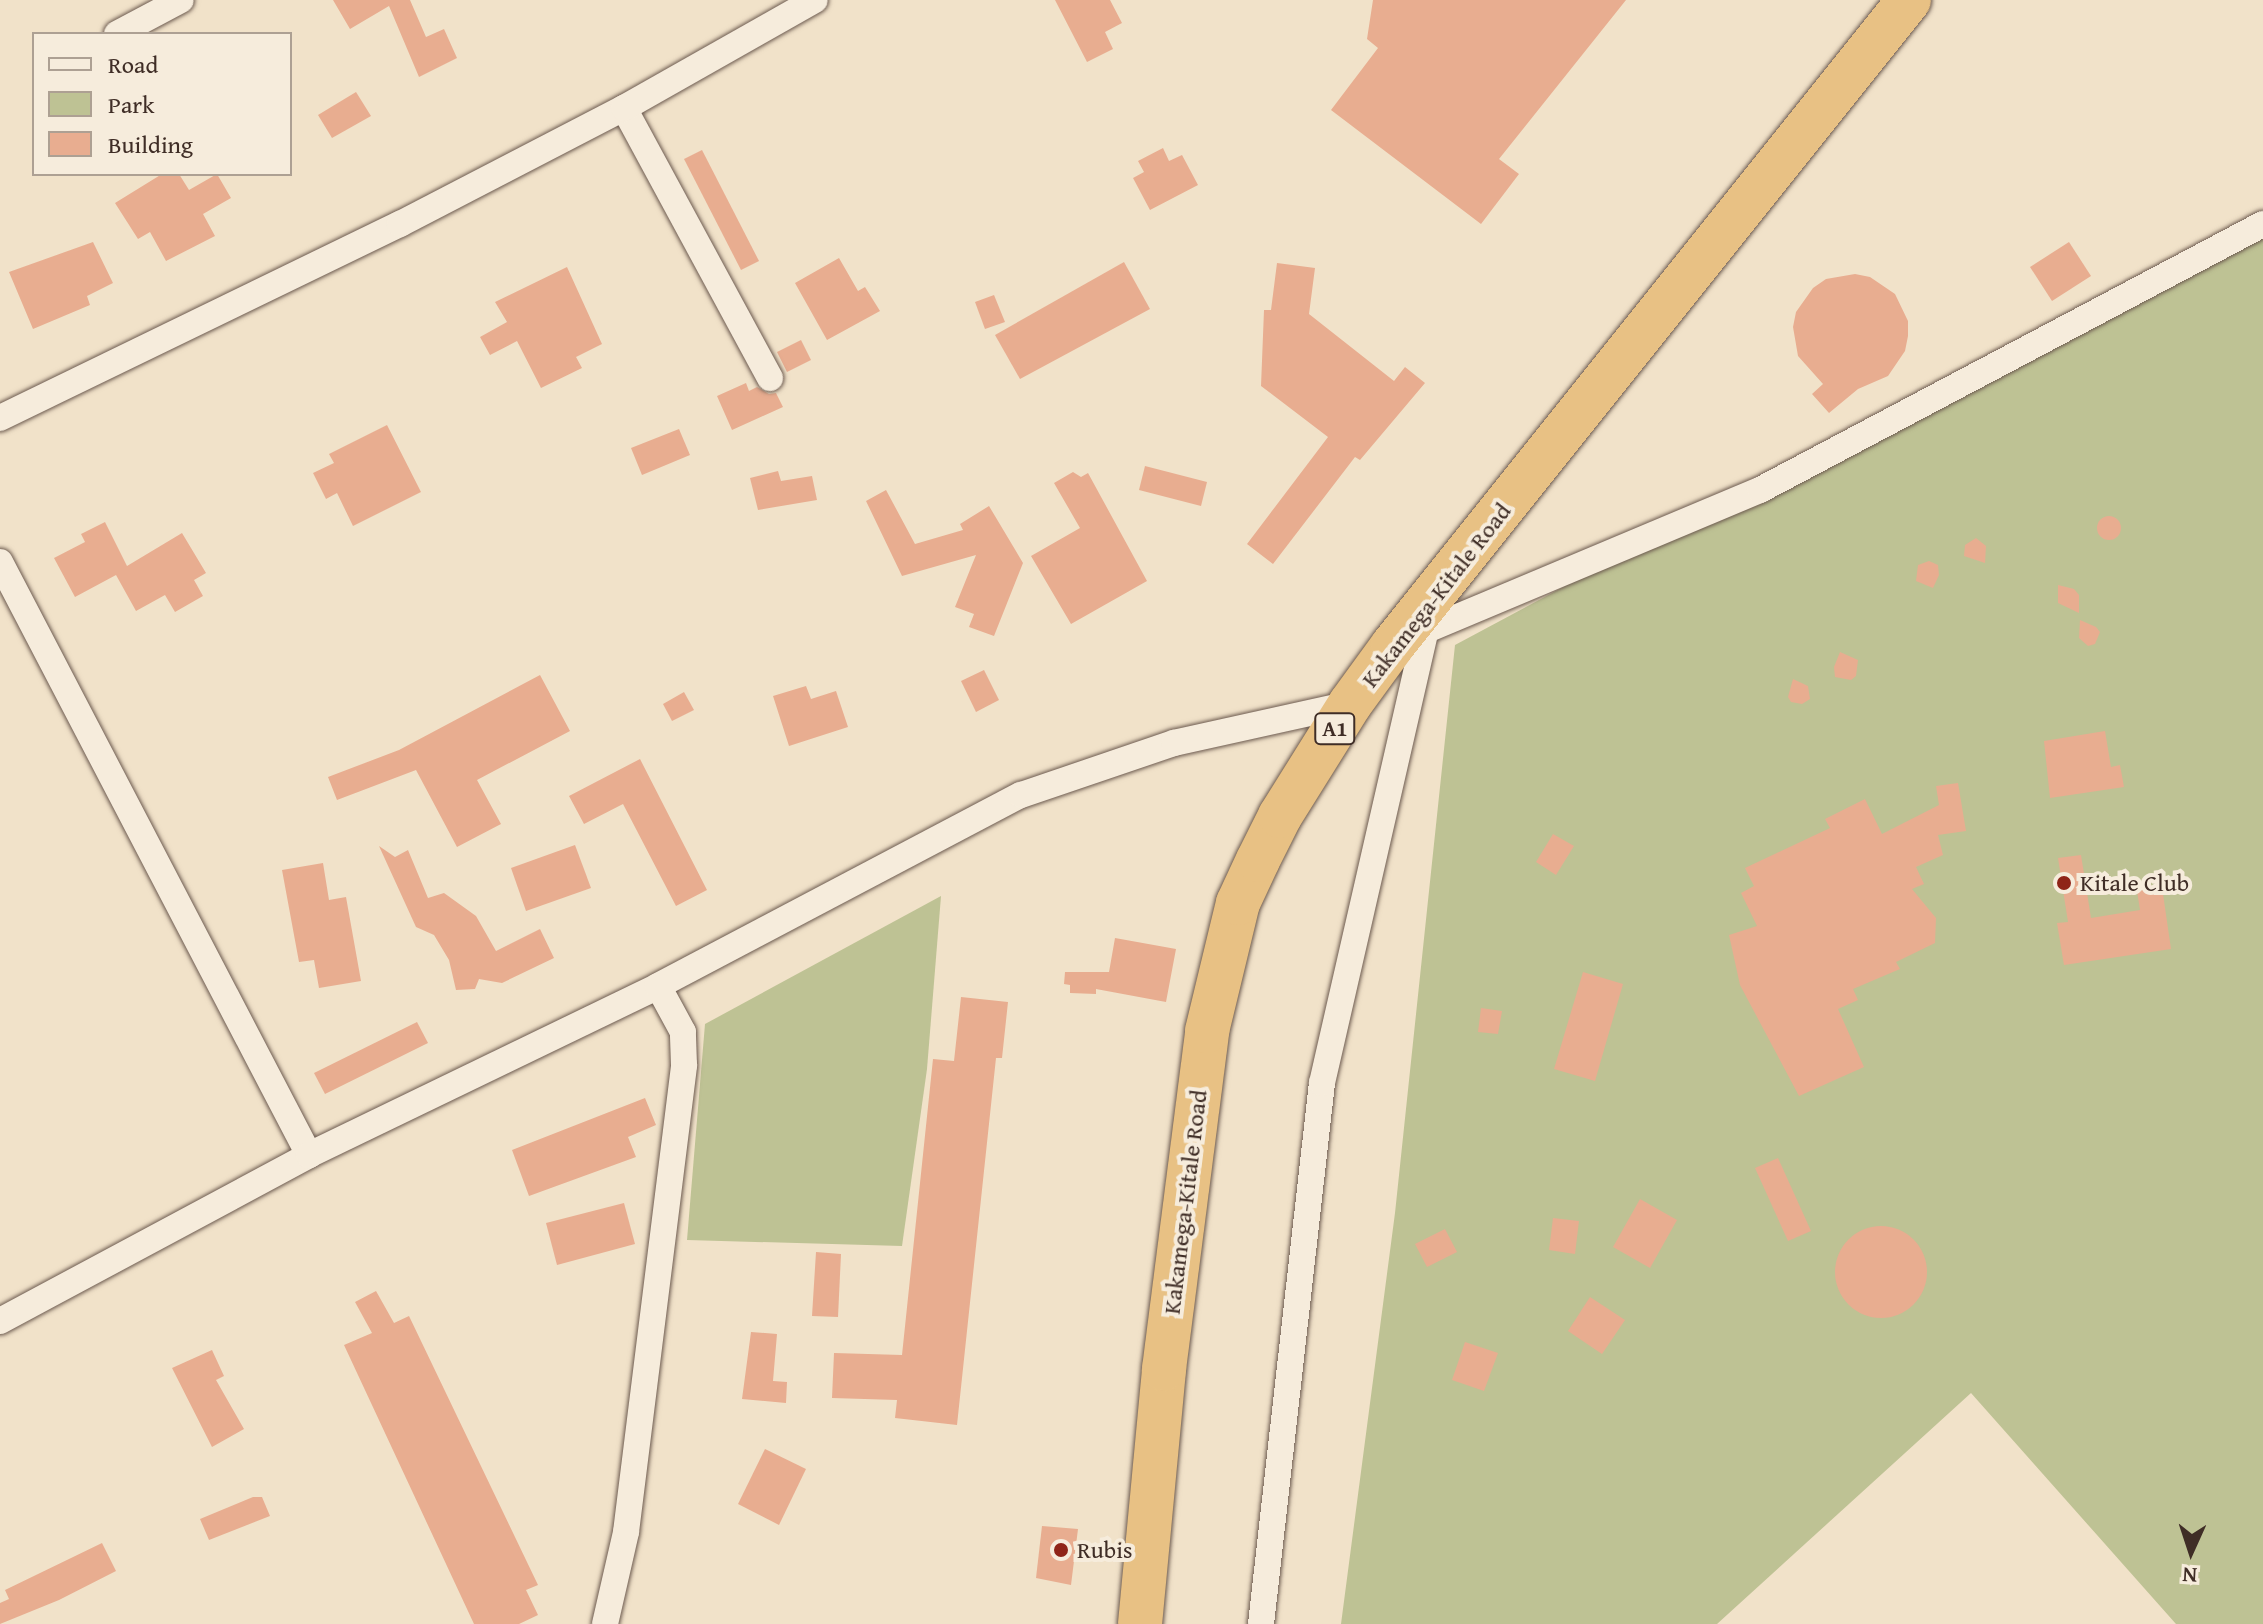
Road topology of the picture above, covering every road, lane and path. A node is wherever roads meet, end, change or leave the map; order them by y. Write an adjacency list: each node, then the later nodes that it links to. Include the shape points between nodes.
1 (181, 0): 4 (street)
2 (815, 0): 5 (street)
3 (1909, 0): 10 (highway, Kakamega-Kitale Road / A1)
4 (121, 32)
5 (624, 108): 7 (street); 8 (street, via 400,224)
6 (2263, 224): 10 (street, via 1760,490)
7 (770, 378)
8 (0, 418)
9 (0, 562): 13 (street)
10 (1410, 637): 11 (highway, Kakamega-Kitale Road / A1); 17 (street, via 1322,1083)
11 (1350, 704): 12 (street, via 1174,743 1021,795); 16 (highway, Kakamega-Kitale Road / A1, via 1258,860 1238,903 1219,978 1176,1271)
12 (658, 986): 13 (street); 15 (street, via 683,1032 684,1065 626,1532)
13 (309, 1155): 14 (street)
14 (0, 1321)
15 (605, 1624)
16 (1140, 1624)
17 (1261, 1624)

